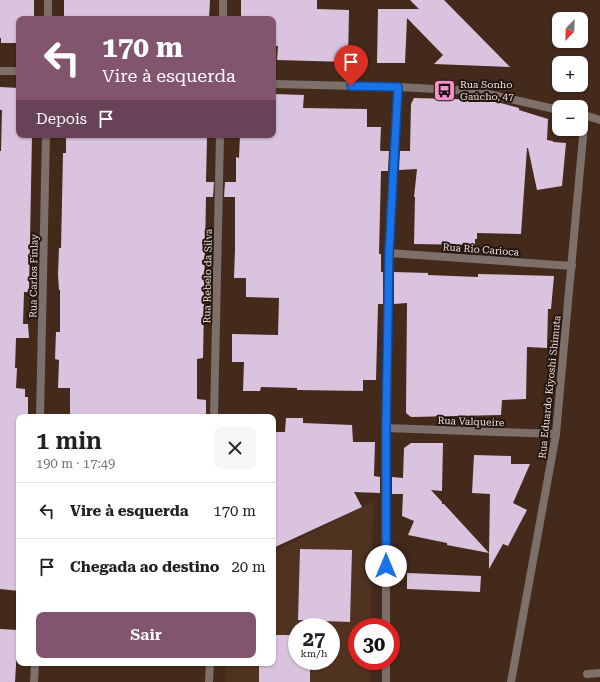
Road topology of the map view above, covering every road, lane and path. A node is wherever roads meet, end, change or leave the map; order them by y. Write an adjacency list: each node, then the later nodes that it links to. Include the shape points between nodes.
1 (48, 0): 3 (street)
2 (223, 0): 4 (street)
3 (48, 16)
4 (222, 16)
5 (0, 70): 6 (street)
6 (16, 71)
7 (276, 84): 8 (street)
8 (398, 87): 9 (street, via 475,91); 15 (street)
9 (552, 108)
10 (588, 116): 11 (street)
11 (600, 120)
12 (581, 136): 16 (street, Rua Eduardo Kiyoshi Shimuta)
13 (46, 138): 17 (street, Rua Carlos Finlay)
14 (220, 138): 18 (street, Rua Rebelo da Silva)
15 (389, 253): 16 (street, Rua Rio Carioca); 19 (street)
16 (572, 266): 20 (street, Rua Eduardo Kiyoshi Shimuta)
17 (40, 414)
18 (214, 414)
19 (386, 428): 20 (street, Rua Valqueire); 21 (street)
20 (556, 434): 30 (street, Rua Eduardo Kiyoshi Shimuta)
21 (386, 618)
22 (35, 666): 27 (street)
23 (210, 666): 28 (street)
24 (386, 670): 29 (street)
25 (587, 674): 26 (street)
26 (600, 674)
27 (34, 682)
28 (209, 682)
29 (386, 682)
30 (510, 682)

